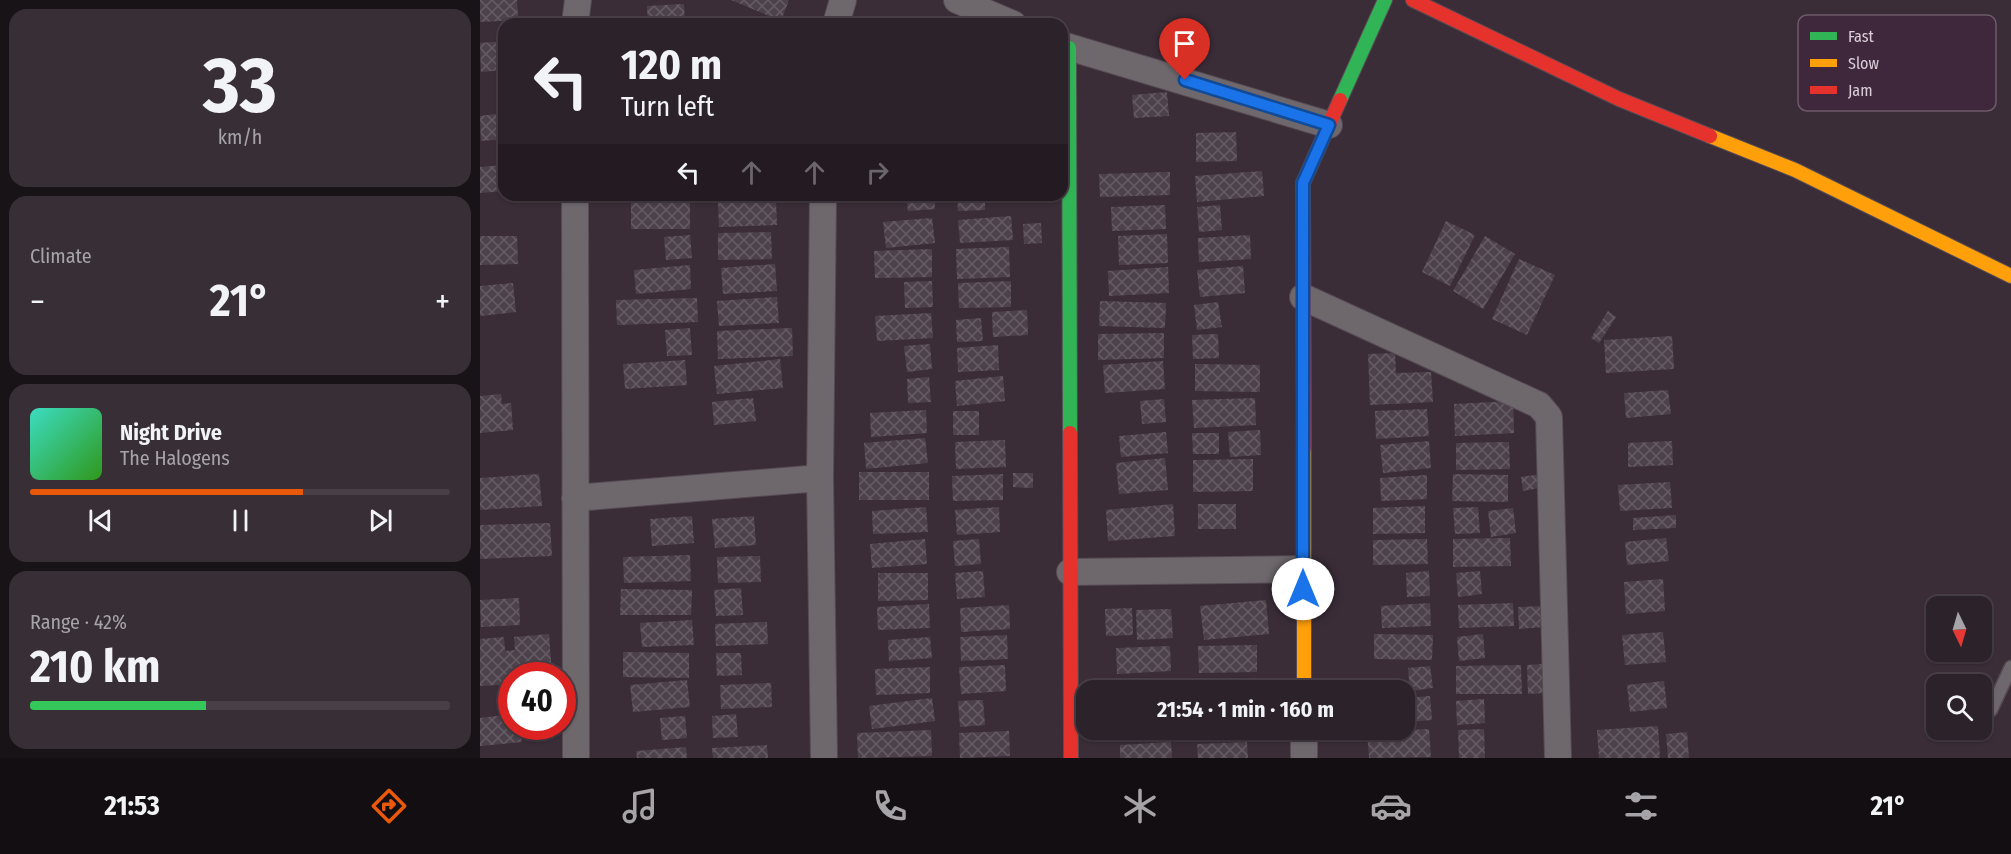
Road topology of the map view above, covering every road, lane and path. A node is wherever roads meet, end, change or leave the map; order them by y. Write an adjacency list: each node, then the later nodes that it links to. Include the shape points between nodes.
1 (578, 0): 6 (street)
2 (843, 0): 7 (street)
3 (957, 0): 8 (street)
4 (1385, 0): 10 (street)
5 (1413, 0): 14 (street, via 1618,99 1795,170)
6 (576, 18)
7 (838, 18)
8 (999, 18)
9 (1068, 48): 10 (street)
10 (1329, 125): 15 (street, via 1303,183)
11 (575, 201): 17 (street)
12 (823, 201): 16 (street)
13 (1066, 201): 19 (street)
14 (2011, 276)
15 (1303, 297): 18 (street); 28 (street, via 1539,405 1549,417)
16 (820, 478): 17 (street); 25 (street)
17 (575, 498): 24 (street)
18 (1303, 569): 19 (street); 21 (street)
19 (1070, 572): 26 (street)
20 (2011, 667): 22 (lane)
21 (1304, 680)
22 (1992, 708)
23 (1304, 740): 27 (street)
24 (576, 758)
25 (824, 758)
26 (1071, 758)
27 (1304, 758)
28 (1558, 758)

